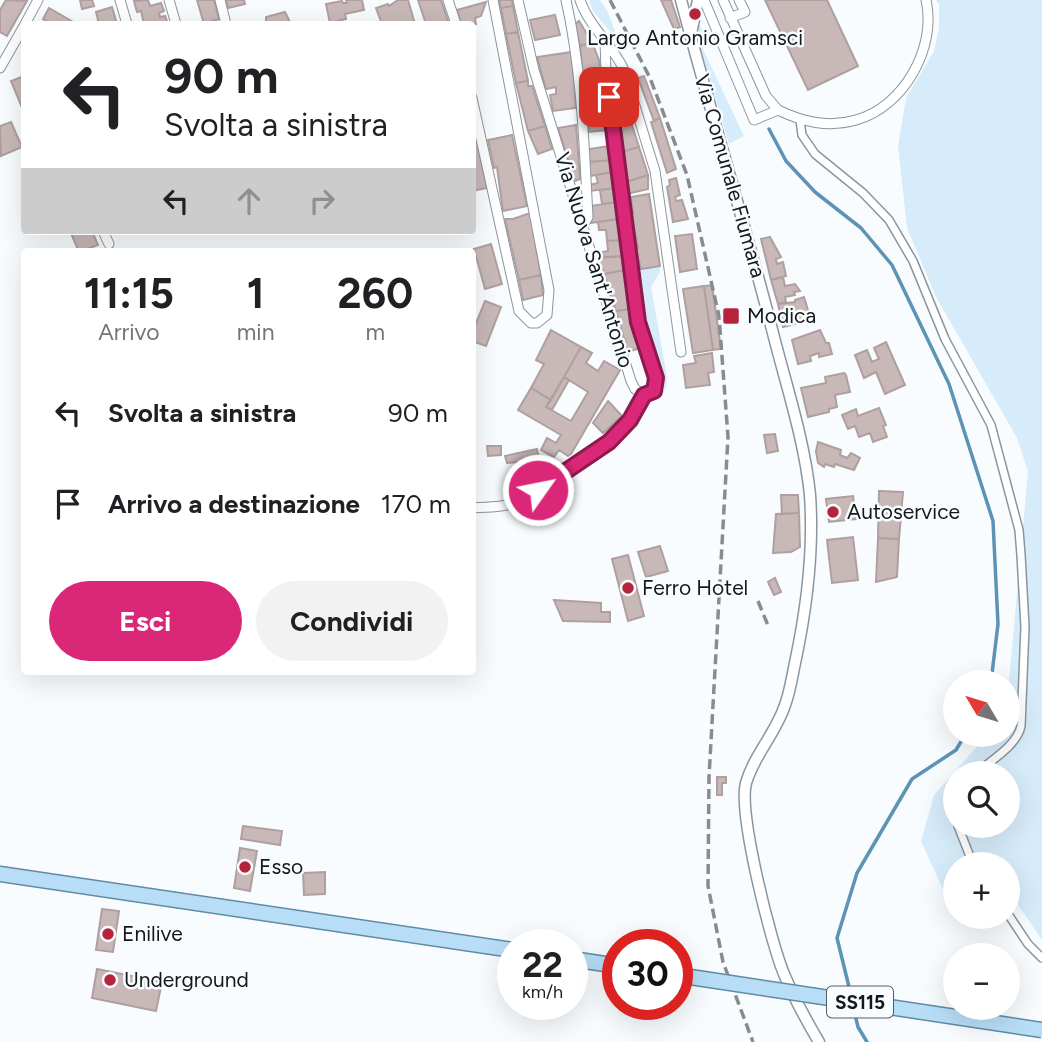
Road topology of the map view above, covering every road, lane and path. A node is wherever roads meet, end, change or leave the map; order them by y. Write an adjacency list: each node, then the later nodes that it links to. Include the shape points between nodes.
1 (38, 0): 16 (street)
2 (121, 0): 17 (street)
3 (169, 0): 18 (street)
4 (220, 0): 19 (street)
5 (448, 0): 20 (street)
6 (493, 0): 27 (street, Via Nuova Sant'Antonio, via 547,279 549,307 537,323 519,311)
7 (518, 0): 29 (street, Via Nuova Sant'Antonio, via 534,70)
8 (566, 0): 29 (street, via 584,135 587,217)
9 (580, 0): 24 (street)
10 (704, 0): 21 (street)
11 (723, 0): 15 (street)
12 (739, 0): 15 (street, via 745,12)
13 (926, 0): 28 (street, via 927,38 901,90 859,120 829,124)
14 (689, 2): 21 (street); 23 (street); 23 (street, Via Comunale Fiumara)
15 (730, 19): 26 (street, via 765,96)
16 (29, 21)
17 (126, 21)
18 (175, 21)
19 (225, 21)
20 (455, 21)
21 (714, 27): 26 (street, via 754,120)
22 (21, 36): 25 (street)
23 (690, 37): 42 (street, Via Comunale Fiumara, via 745,222 810,494 811,572 802,631 785,707 746,785 745,810 782,971)
24 (605, 39): 32 (street, via 624,69 655,171); 33 (street, Via Nuova Sant'Antonio, via 638,322 656,378 654,391)
25 (0, 68)
26 (778, 110): 28 (street)
27 (476, 116)
28 (800, 120): 35 (street, via 802,135 815,154 889,220 991,425 1018,530 1025,627 1019,734)
29 (583, 224): 33 (street, Via Nuova Sant'Antonio, via 631,381)
30 (105, 235): 31 (street)
31 (109, 244)
32 (681, 352)
33 (644, 395): 34 (street, via 630,420 609,442 571,469 522,500)
34 (476, 508)
35 (990, 761)
36 (0, 874): 38 (main road)
37 (1018, 929): 39 (street)
38 (497, 948)
39 (1042, 958)
40 (693, 977): 41 (main road, SS115, bridge)
41 (1042, 1030)
42 (819, 1042)

